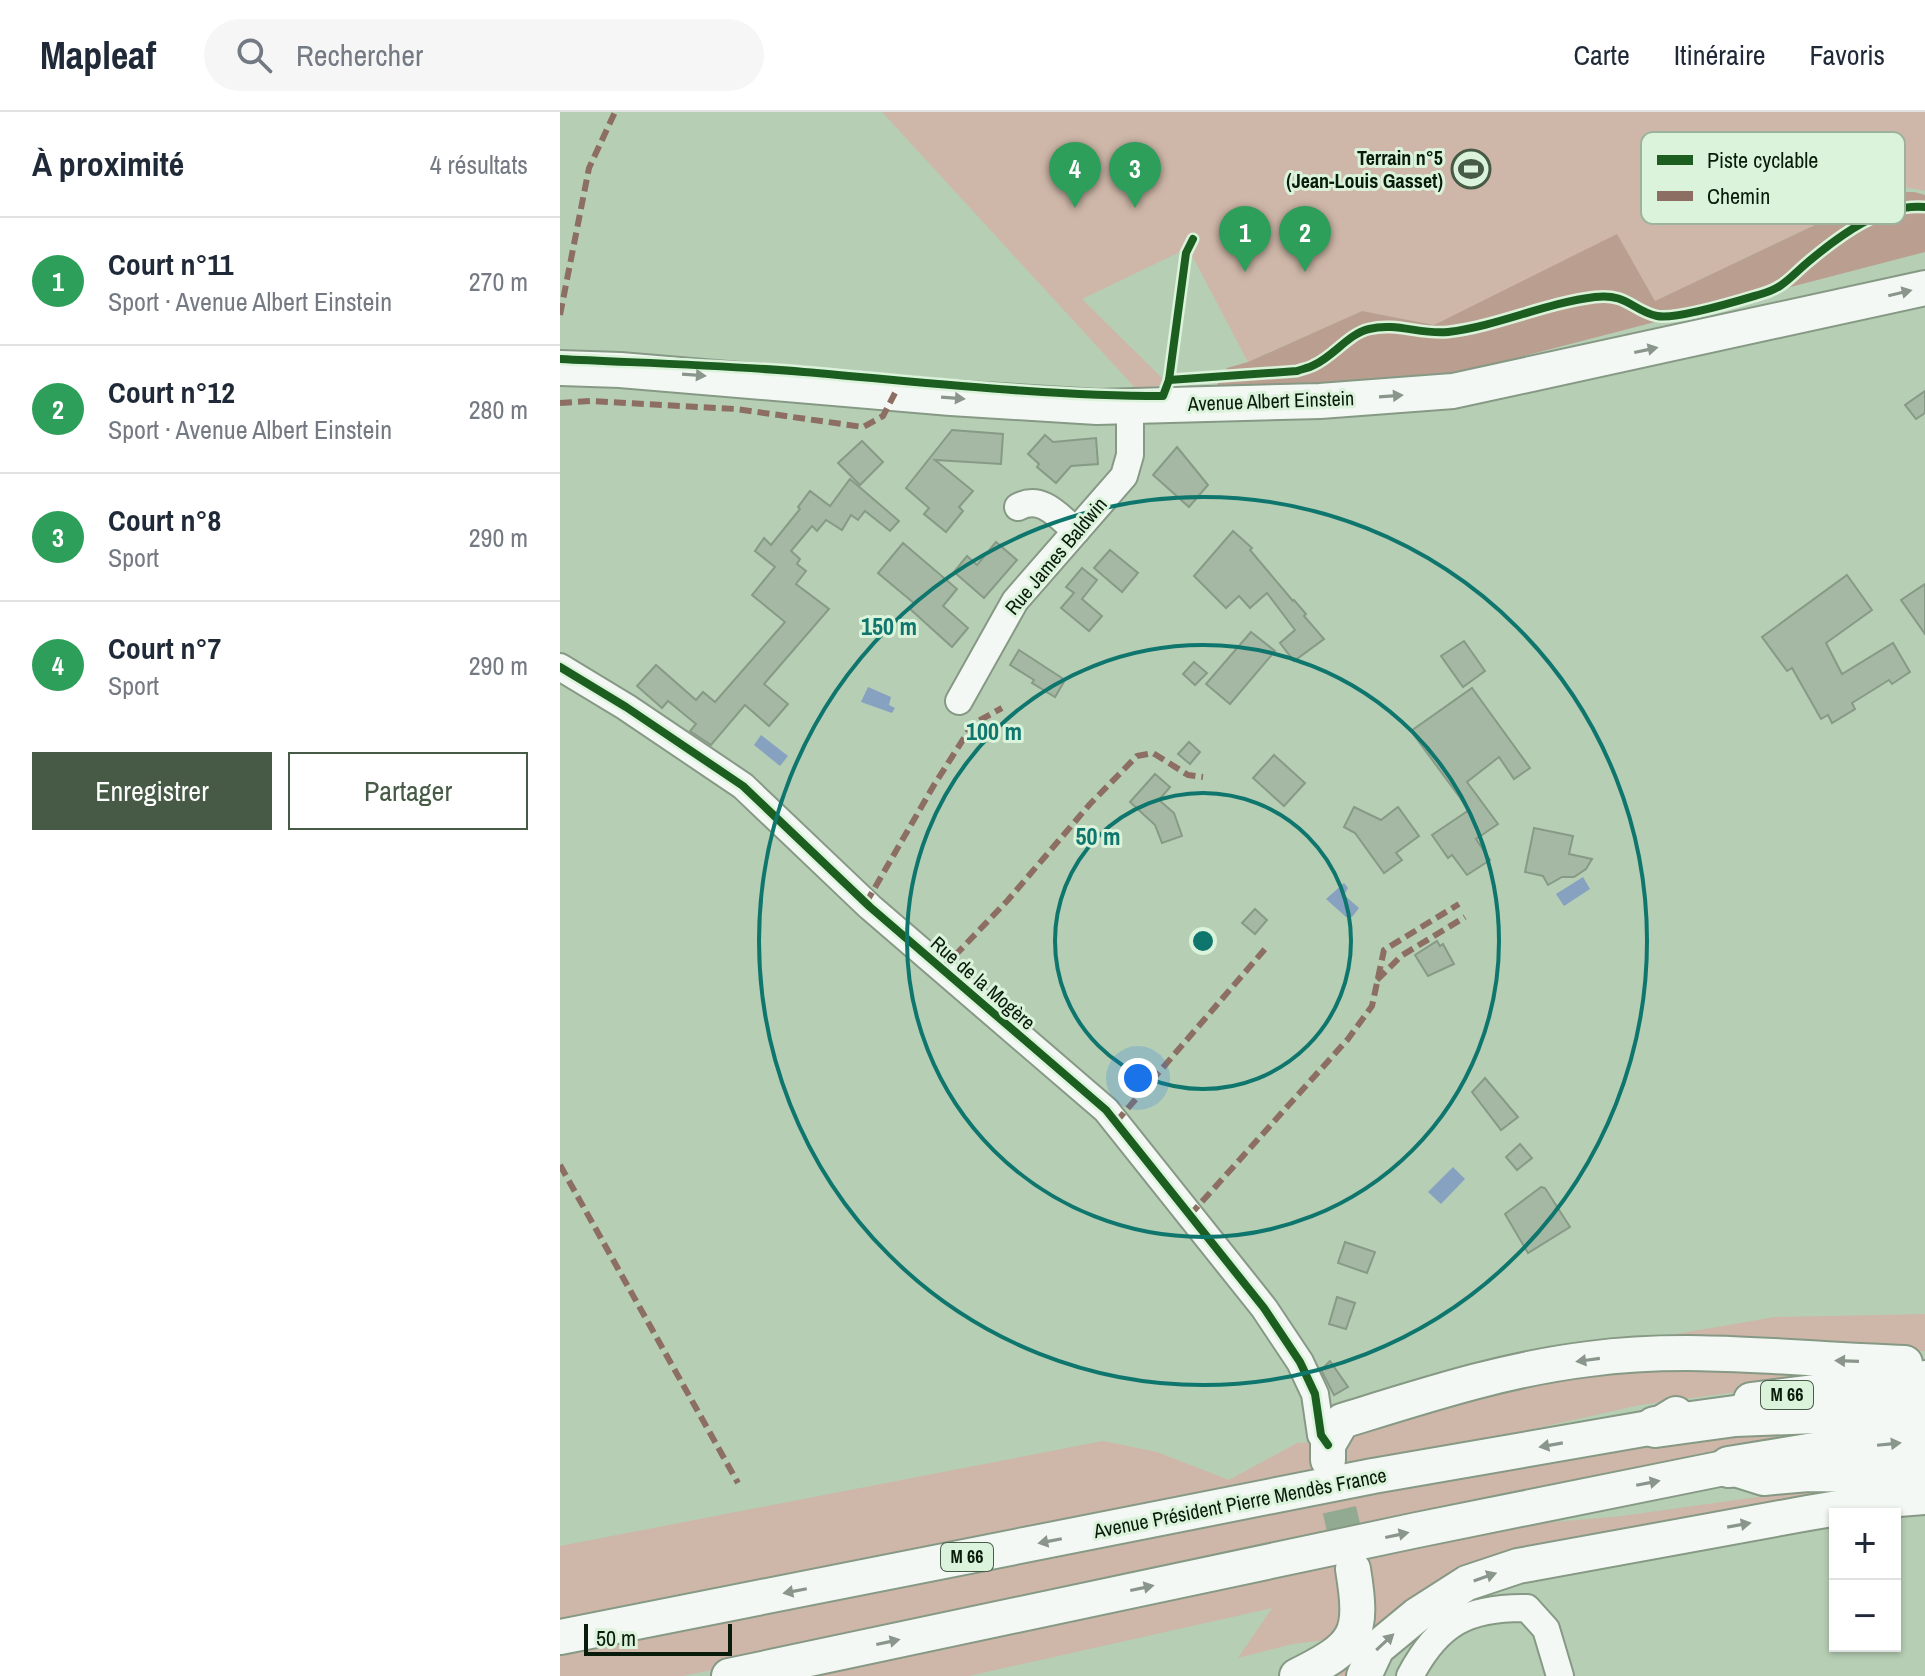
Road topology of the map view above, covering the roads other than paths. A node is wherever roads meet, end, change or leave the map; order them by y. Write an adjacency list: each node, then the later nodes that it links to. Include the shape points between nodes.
1 (1925, 288): 3 (main road, Avenue Albert Einstein, one-way to 1, via 1453,391)
2 (560, 368): 3 (main road, Avenue Albert Einstein, one-way to 3)
3 (1130, 407): 5 (street, Rue James Baldwin, via 1128,468)
4 (1018, 507): 5 (street, via 1041,503)
5 (1076, 531): 7 (street, Rue James Baldwin, via 1015,601)
6 (560, 667): 13 (street, Rue de la Mogère, via 743,786 870,907 1106,1110 1264,1308 1300,1362)
7 (959, 701)
8 (1925, 1363): 13 (main road, one-way to 13, via 1711,1352 1589,1359 1464,1383)
9 (1925, 1378): 11 (main road, M 66, via 1684,1409)
10 (1925, 1409): 11 (highway, Avenue Président Pierre Mendès France / M 66, via 1735,1416)
11 (1655, 1427): 18 (main road, Avenue Président Pierre Mendès France / M 66, one-way to 18, via 1373,1476)
12 (1925, 1440): 14 (highway, one-way to 12)
13 (1333, 1442)
14 (1729, 1467): 15 (main road, via 1764,1478); 19 (main road, one-way to 14)
15 (1925, 1476)
16 (1925, 1497): 22 (main road, one-way to 16, via 1377,1648 1417,1615 1467,1583 1518,1566)
17 (1353, 1569): 21 (main road, via 1359,1606 1348,1642 1334,1658)
18 (560, 1637)
19 (729, 1676)
20 (1280, 1676): 21 (main road)
21 (1298, 1676)
22 (1364, 1676)
23 (1410, 1676): 24 (street, via 1439,1632 1497,1607 1527,1608 1537,1618 1546,1629)
24 (1560, 1676)

